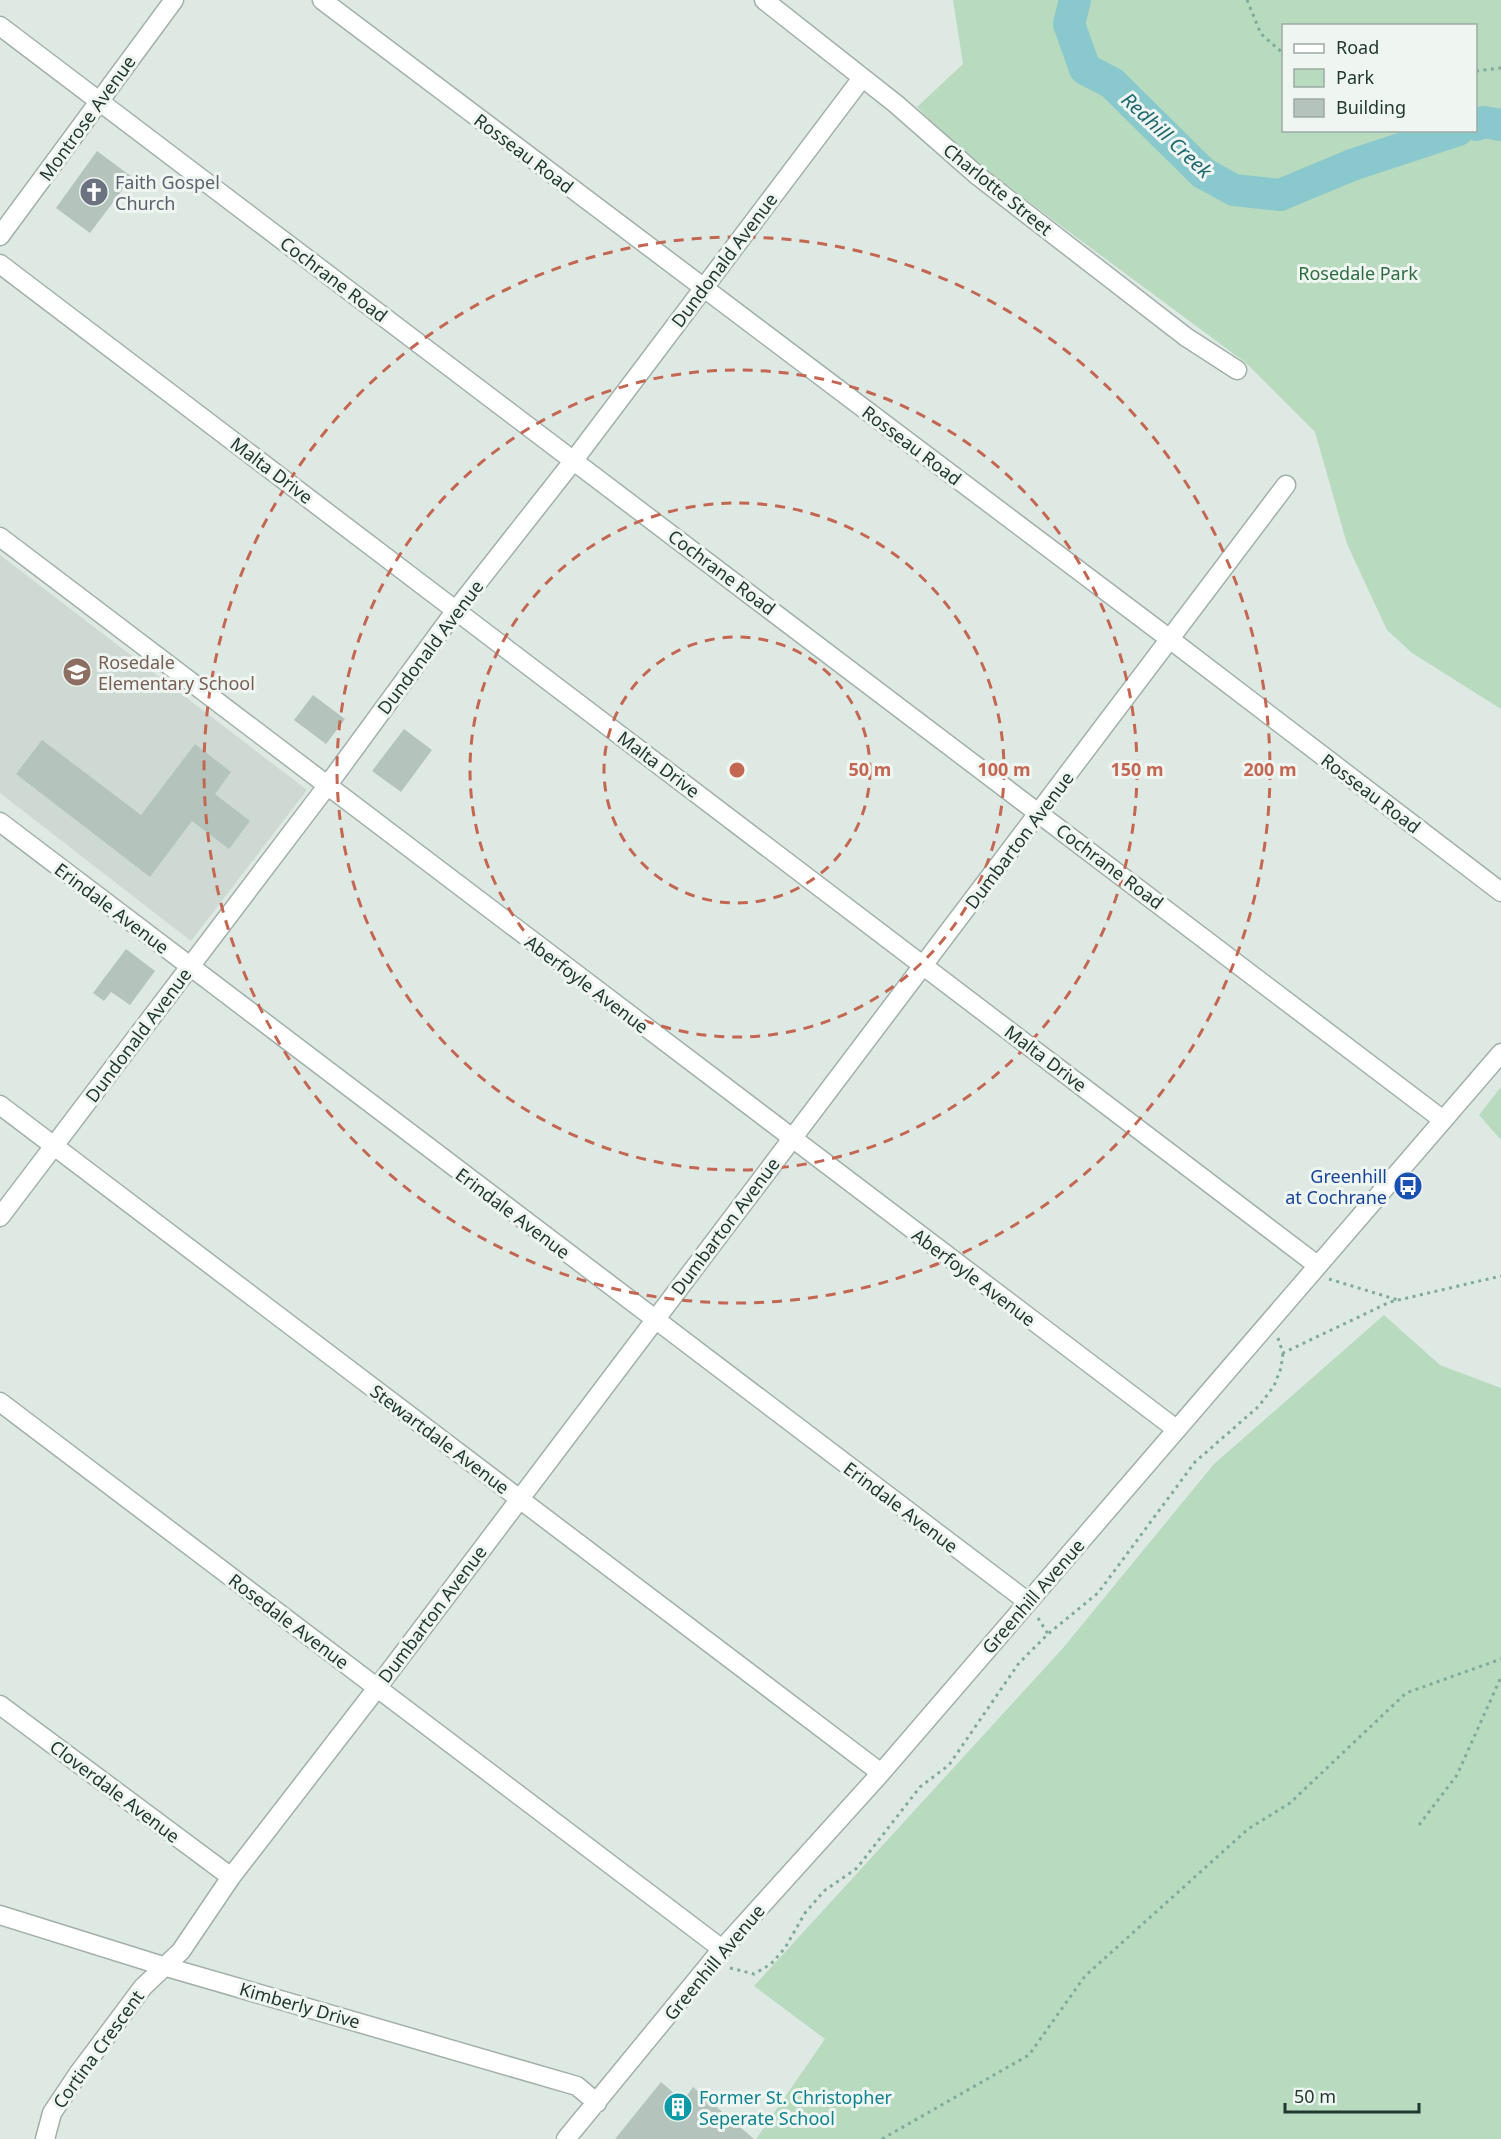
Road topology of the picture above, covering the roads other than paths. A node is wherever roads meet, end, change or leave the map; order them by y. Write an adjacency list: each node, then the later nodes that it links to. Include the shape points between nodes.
1 (174, 0): 6 (street, Montrose Avenue)
2 (322, 0): 9 (street, Rosseau Road)
3 (764, 0): 5 (street, Charlotte Street)
4 (0, 26): 6 (street, Cochrane Road)
5 (862, 78): 9 (street, Dundonald Avenue); 10 (street, Charlotte Street, via 978,176 1186,337)
6 (98, 102): 7 (street, Montrose Avenue); 11 (street, Cochrane Road)
7 (0, 236)
8 (0, 264): 14 (street, Malta Drive)
9 (703, 288): 11 (street, Dundonald Avenue); 15 (street, Rosseau Road)
10 (1237, 370)
11 (574, 460): 14 (street, Dundonald Avenue); 17 (street, Cochrane Road)
12 (1286, 484): 15 (street, Dumbarton Avenue)
13 (0, 537): 16 (street, Aberfoyle Avenue)
14 (456, 610): 16 (street, Dundonald Avenue); 20 (street, Malta Drive)
15 (1171, 640): 17 (street, Dumbarton Avenue); 19 (street, Rosseau Road)
16 (327, 786): 21 (street, Dundonald Avenue); 25 (street, Aberfoyle Avenue)
17 (1040, 812): 20 (street, Dumbarton Avenue); 24 (street, Cochrane Road)
18 (0, 822): 21 (street, Erindale Avenue)
19 (1501, 892)
20 (924, 965): 25 (street, Dumbarton Avenue); 28 (street, Malta Drive)
21 (189, 966): 26 (street, Dundonald Avenue); 29 (street, Erindale Avenue)
22 (1501, 1053): 24 (street, Greenhill Avenue)
23 (0, 1105): 26 (street, Stewartdale Avenue)
24 (1443, 1120): 28 (street, Greenhill Avenue)
25 (791, 1139): 29 (street, Dumbarton Avenue); 31 (street, Aberfoyle Avenue)
26 (54, 1146): 27 (street, Dundonald Avenue); 32 (street, Stewartdale Avenue)
27 (0, 1217)
28 (1322, 1272): 31 (street, Greenhill Avenue)
29 (654, 1321): 32 (street, Dumbarton Avenue); 33 (street, Erindale Avenue)
30 (0, 1402): 34 (street, Rosedale Avenue)
31 (1176, 1429): 33 (street, Greenhill Avenue)
32 (518, 1498): 34 (street, Dumbarton Avenue); 36 (street, Stewartdale Avenue)
33 (1028, 1602): 36 (street, Greenhill Avenue)
34 (377, 1688): 37 (street, Dumbarton Avenue); 39 (street, Rosedale Avenue)
35 (0, 1705): 37 (street, Cloverdale Avenue)
36 (881, 1773): 39 (street, Greenhill Avenue)
37 (231, 1877): 40 (street, Dumbarton Avenue, via 180,1951)
38 (0, 1915): 40 (street, Kimberly Drive)
39 (722, 1949): 41 (street, Greenhill Avenue)
40 (163, 1966): 41 (street, Kimberly Drive, via 577,2086); 42 (street, Cortina Crescent, via 78,2074 52,2113)
41 (597, 2103): 43 (street, Greenhill Avenue)
42 (45, 2139)
43 (566, 2139)

